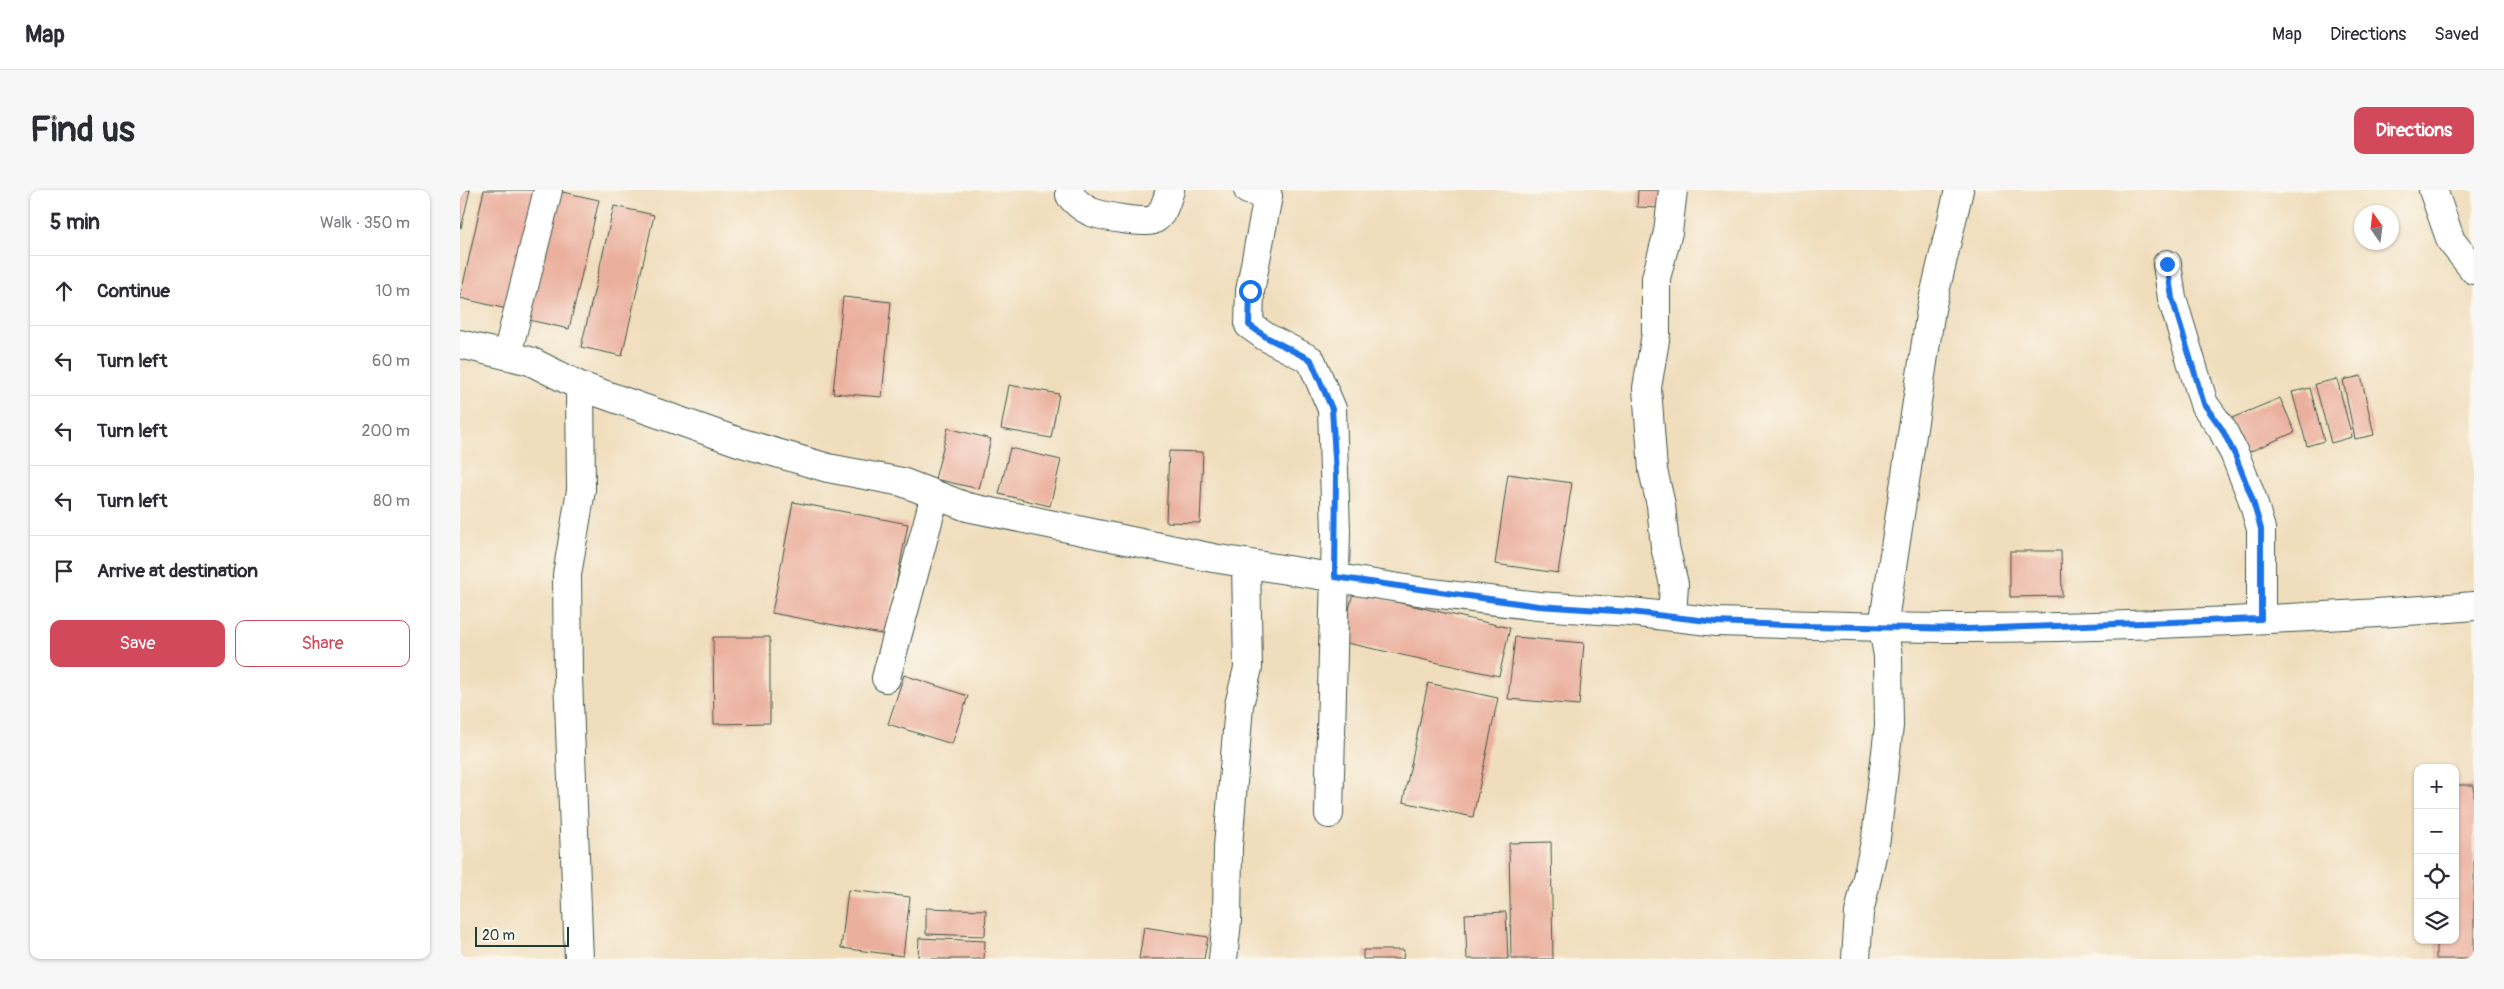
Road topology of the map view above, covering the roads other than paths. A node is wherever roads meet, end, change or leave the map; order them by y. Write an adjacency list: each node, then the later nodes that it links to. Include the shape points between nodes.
1 (548, 190): 11 (street)
2 (1070, 190): 3 (street, via 1075,201 1090,211 1146,221 1160,215)
3 (1170, 190)
4 (1248, 190): 15 (street, via 1268,196 1250,291 1249,325 1311,360 1332,409 1336,474)
5 (1673, 190): 17 (street, via 1668,232 1656,278 1656,334 1647,388 1653,470 1662,505 1665,546 1674,584)
6 (1959, 190): 19 (street, via 1931,309)
7 (2433, 190): 9 (street, via 2451,240)
8 (2167, 264): 18 (street, via 2172,298 2204,404 2235,455 2261,529)
9 (2474, 270)
10 (460, 344): 11 (street)
11 (507, 355): 12 (street, via 530,361)
12 (580, 386): 13 (street, via 739,442 828,468 902,482); 22 (street, via 581,490 567,576)
13 (935, 494): 14 (street, via 967,507); 20 (street)
14 (1246, 564): 15 (street); 23 (street, via 1248,668 1239,705)
15 (1335, 577): 17 (street, via 1538,606); 21 (street)
16 (2474, 606): 18 (street)
17 (1672, 616): 19 (street, via 1716,622)
18 (2261, 619): 19 (street, via 2054,628)
19 (1883, 628): 24 (street, via 1888,656 1889,726 1876,838 1859,913)
20 (886, 678)
21 (1329, 814)
22 (579, 959)
23 (1223, 959)
24 (1856, 959)

